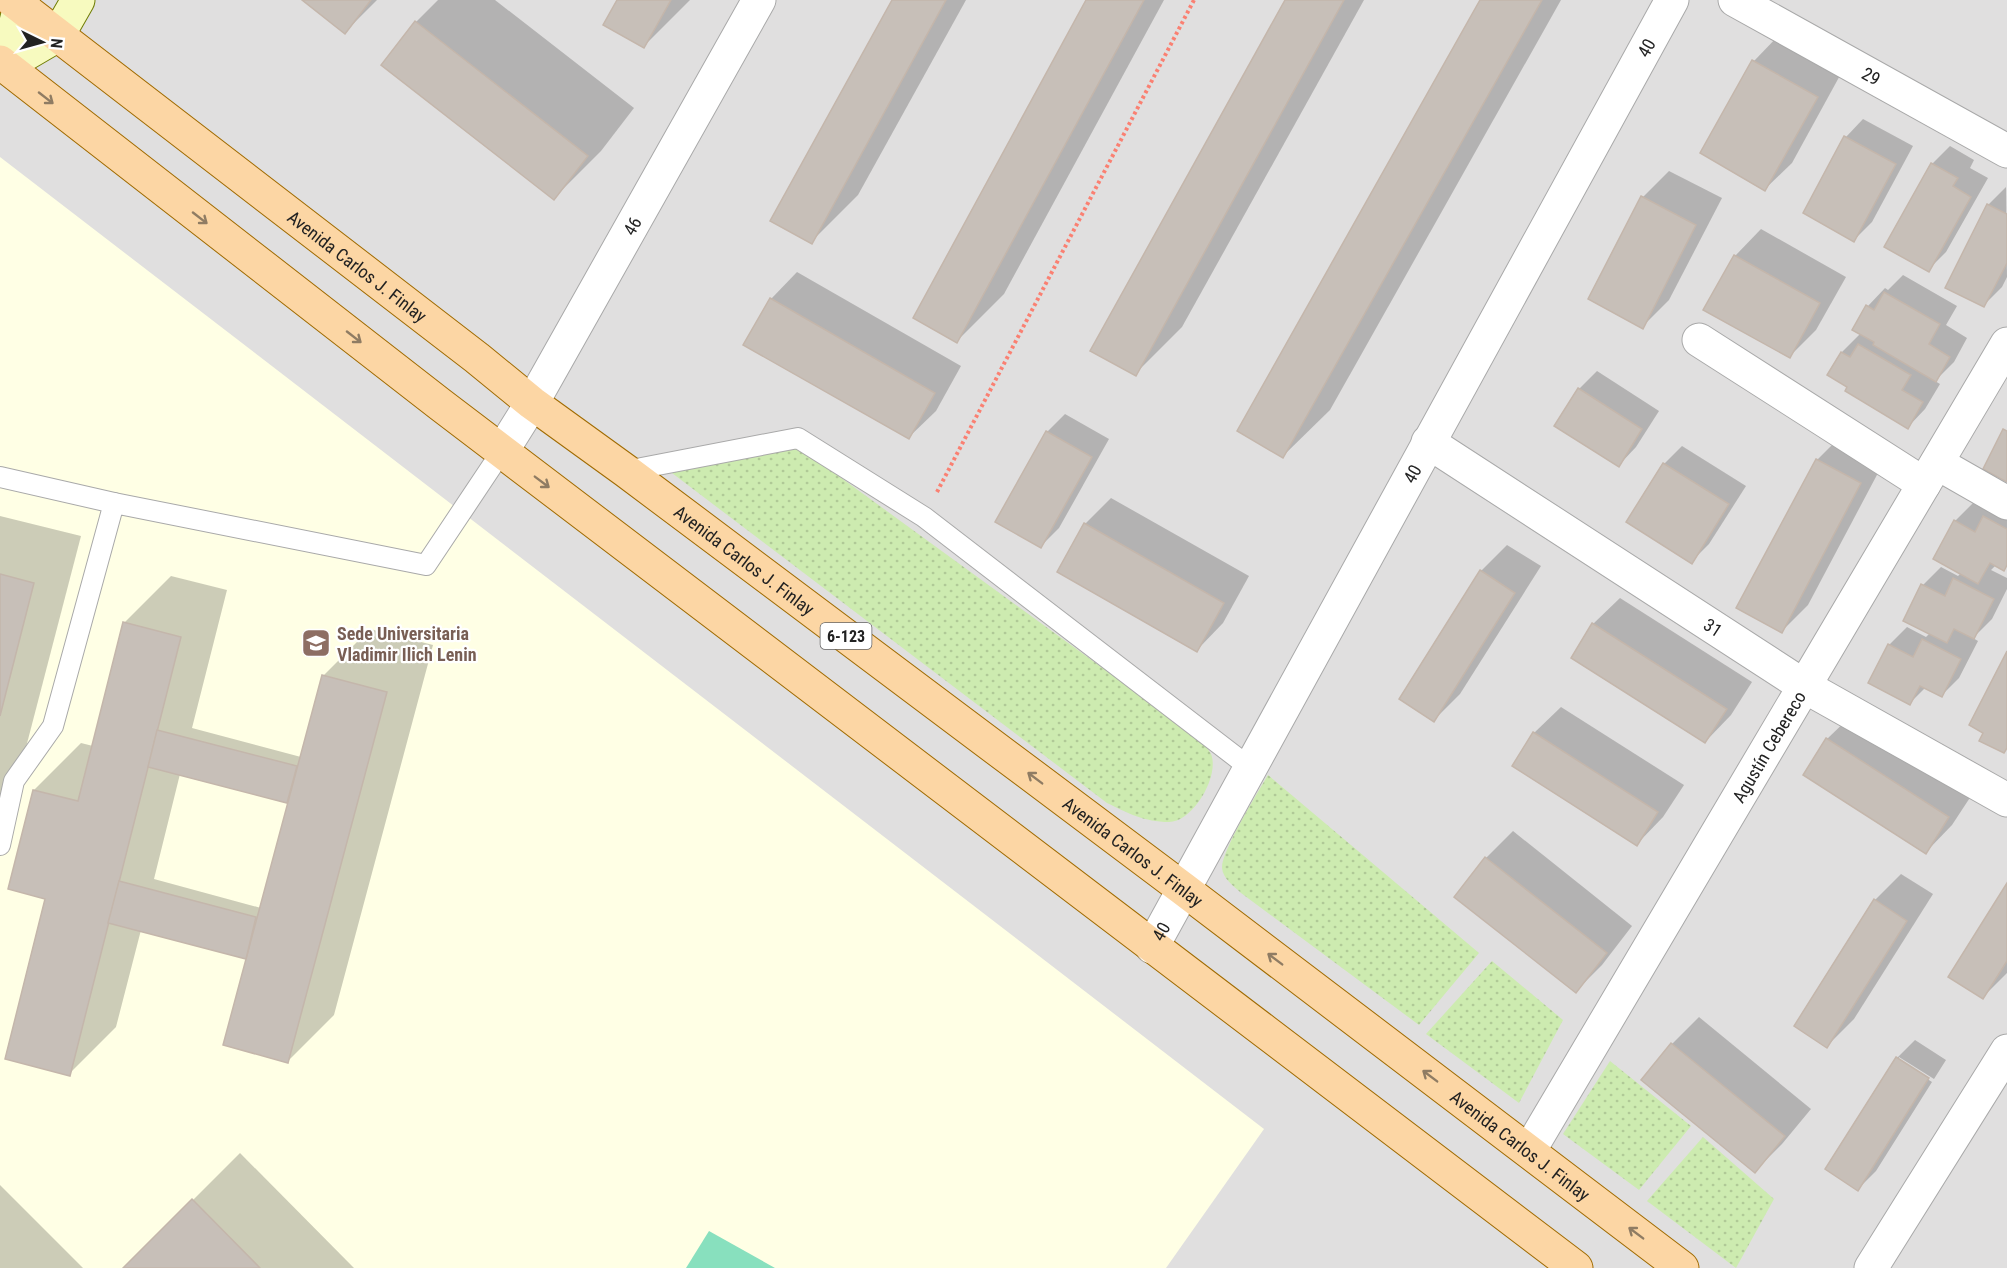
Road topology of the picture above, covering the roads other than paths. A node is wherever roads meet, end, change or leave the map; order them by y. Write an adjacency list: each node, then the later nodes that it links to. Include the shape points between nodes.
1 (78, 0): 6 (street)
2 (759, 0): 11 (street, 46)
3 (1672, 0): 12 (street, 40)
4 (1735, 0): 8 (street, 29)
5 (18, 2): 6 (main road, Avenida Carlos J. Finlay / 6-123); 7 (street)
6 (58, 36): 7 (street); 11 (main road, Avenida Carlos J. Finlay / 6-123)
7 (2, 64): 13 (main road, one-way to 13)
8 (2007, 151)
9 (1699, 340): 15 (street)
10 (2007, 344): 15 (street, Agustín Cebereco)
11 (532, 403): 13 (street, 46); 14 (main road, Avenida Carlos J. Finlay / 6-123)
12 (1428, 442): 19 (street, 31); 20 (street, 40)
13 (502, 451): 17 (lane, via 426,565); 24 (main road, one-way to 24)
14 (626, 471): 20 (lane, via 798,438 924,517); 23 (main road, Avenida Carlos J. Finlay / 6-123, one-way to 14)
15 (1930, 473): 18 (street); 19 (street, Agustín Cebereco)
16 (0, 477): 17 (lane)
17 (114, 503): 22 (lane, via 53,726 14,781)
18 (2007, 503)
19 (1804, 686): 21 (street, 31); 26 (street, Agustín Cebereco)
20 (1249, 767): 23 (street, 40)
21 (2007, 800)
22 (0, 845)
23 (1182, 888): 24 (street, 40); 26 (main road, Avenida Carlos J. Finlay / 6-123, one-way to 23)
24 (1152, 947): 27 (main road)
25 (2007, 1051): 29 (street)
26 (1529, 1151): 28 (main road, Avenida Carlos J. Finlay / 6-123, one-way to 26)
27 (1576, 1268)
28 (1682, 1268)
29 (1871, 1268)

